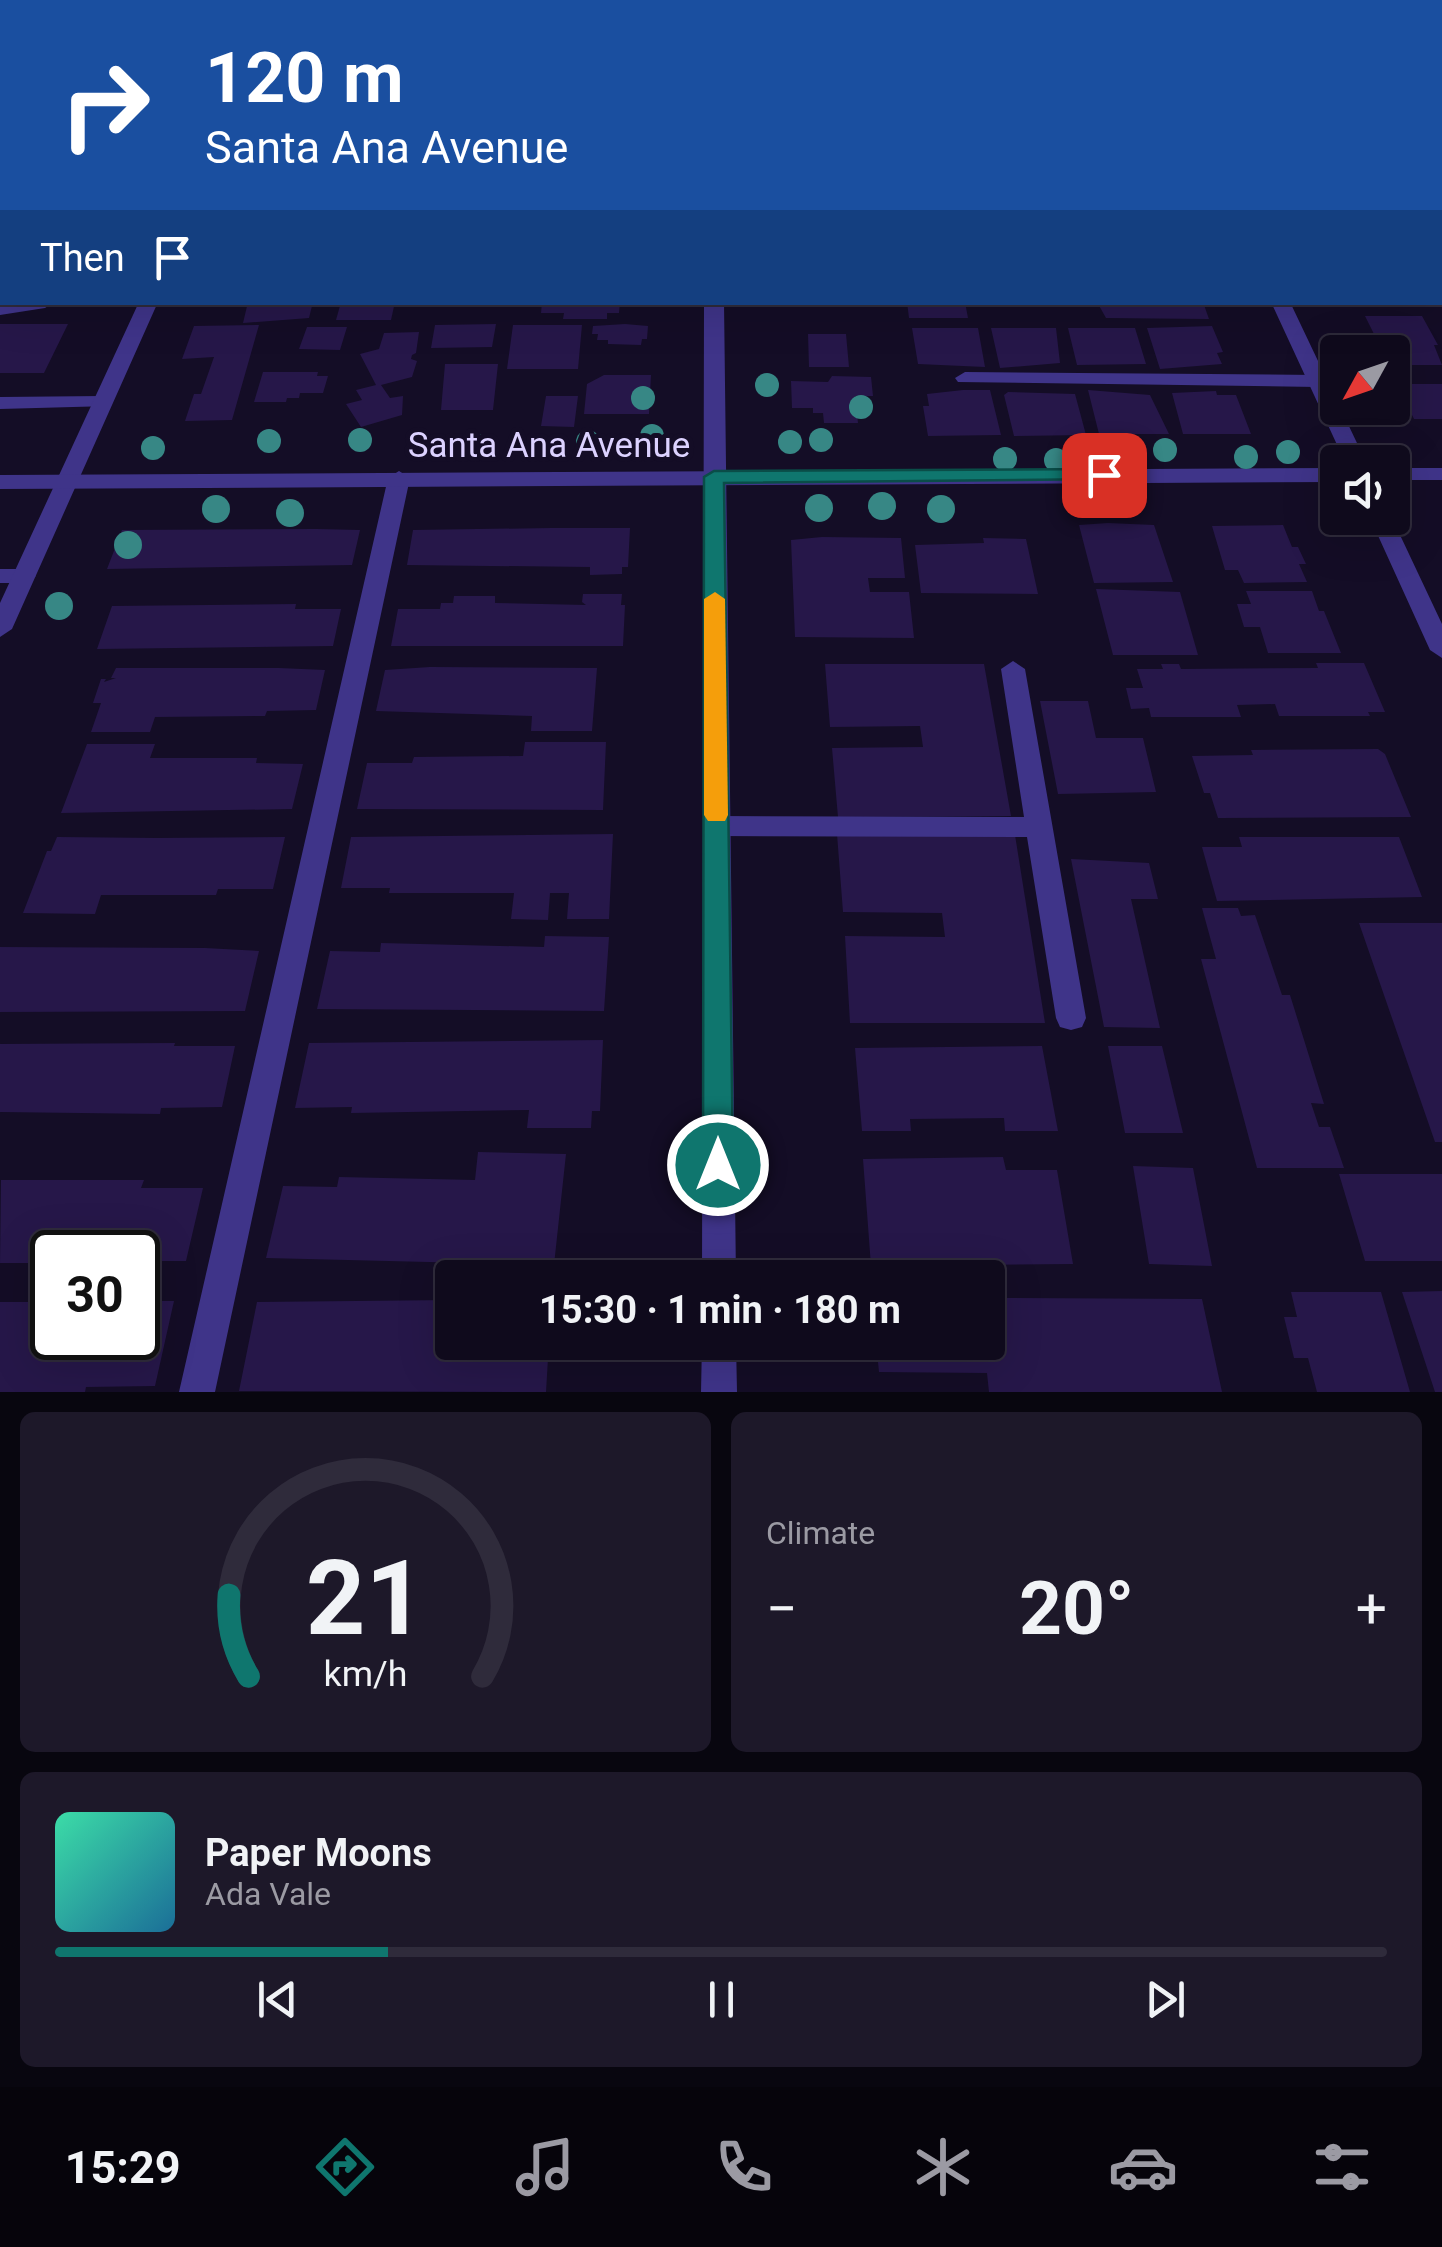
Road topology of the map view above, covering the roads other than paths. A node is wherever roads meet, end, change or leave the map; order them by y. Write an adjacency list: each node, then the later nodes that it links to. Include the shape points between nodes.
1 (26, 305): 5 (street)
2 (148, 305): 9 (street)
3 (714, 305): 14 (street)
4 (1281, 305): 7 (street)
5 (0, 309)
6 (965, 378): 7 (street)
7 (1317, 381): 10 (street)
8 (0, 402): 9 (street)
9 (103, 402): 17 (street)
10 (1348, 445)
11 (1320, 474): 14 (street, Santa Ana Avenue)
12 (1410, 474): 13 (street)
13 (1442, 474)
14 (714, 477): 15 (street, Santa Ana Avenue); 23 (street)
15 (400, 478): 17 (street, Santa Ana Avenue); 28 (street)
16 (0, 482): 17 (street, Santa Ana Avenue)
17 (67, 482): 19 (street)
18 (1389, 535): 21 (street)
19 (12, 576): 20 (street)
20 (0, 629)
21 (1442, 650)
22 (1012, 670): 24 (street)
23 (716, 826): 24 (street); 26 (street)
24 (1039, 826): 25 (street)
25 (1070, 1018)
26 (719, 1260)
27 (719, 1360): 29 (street)
28 (197, 1392)
29 (719, 1392)

